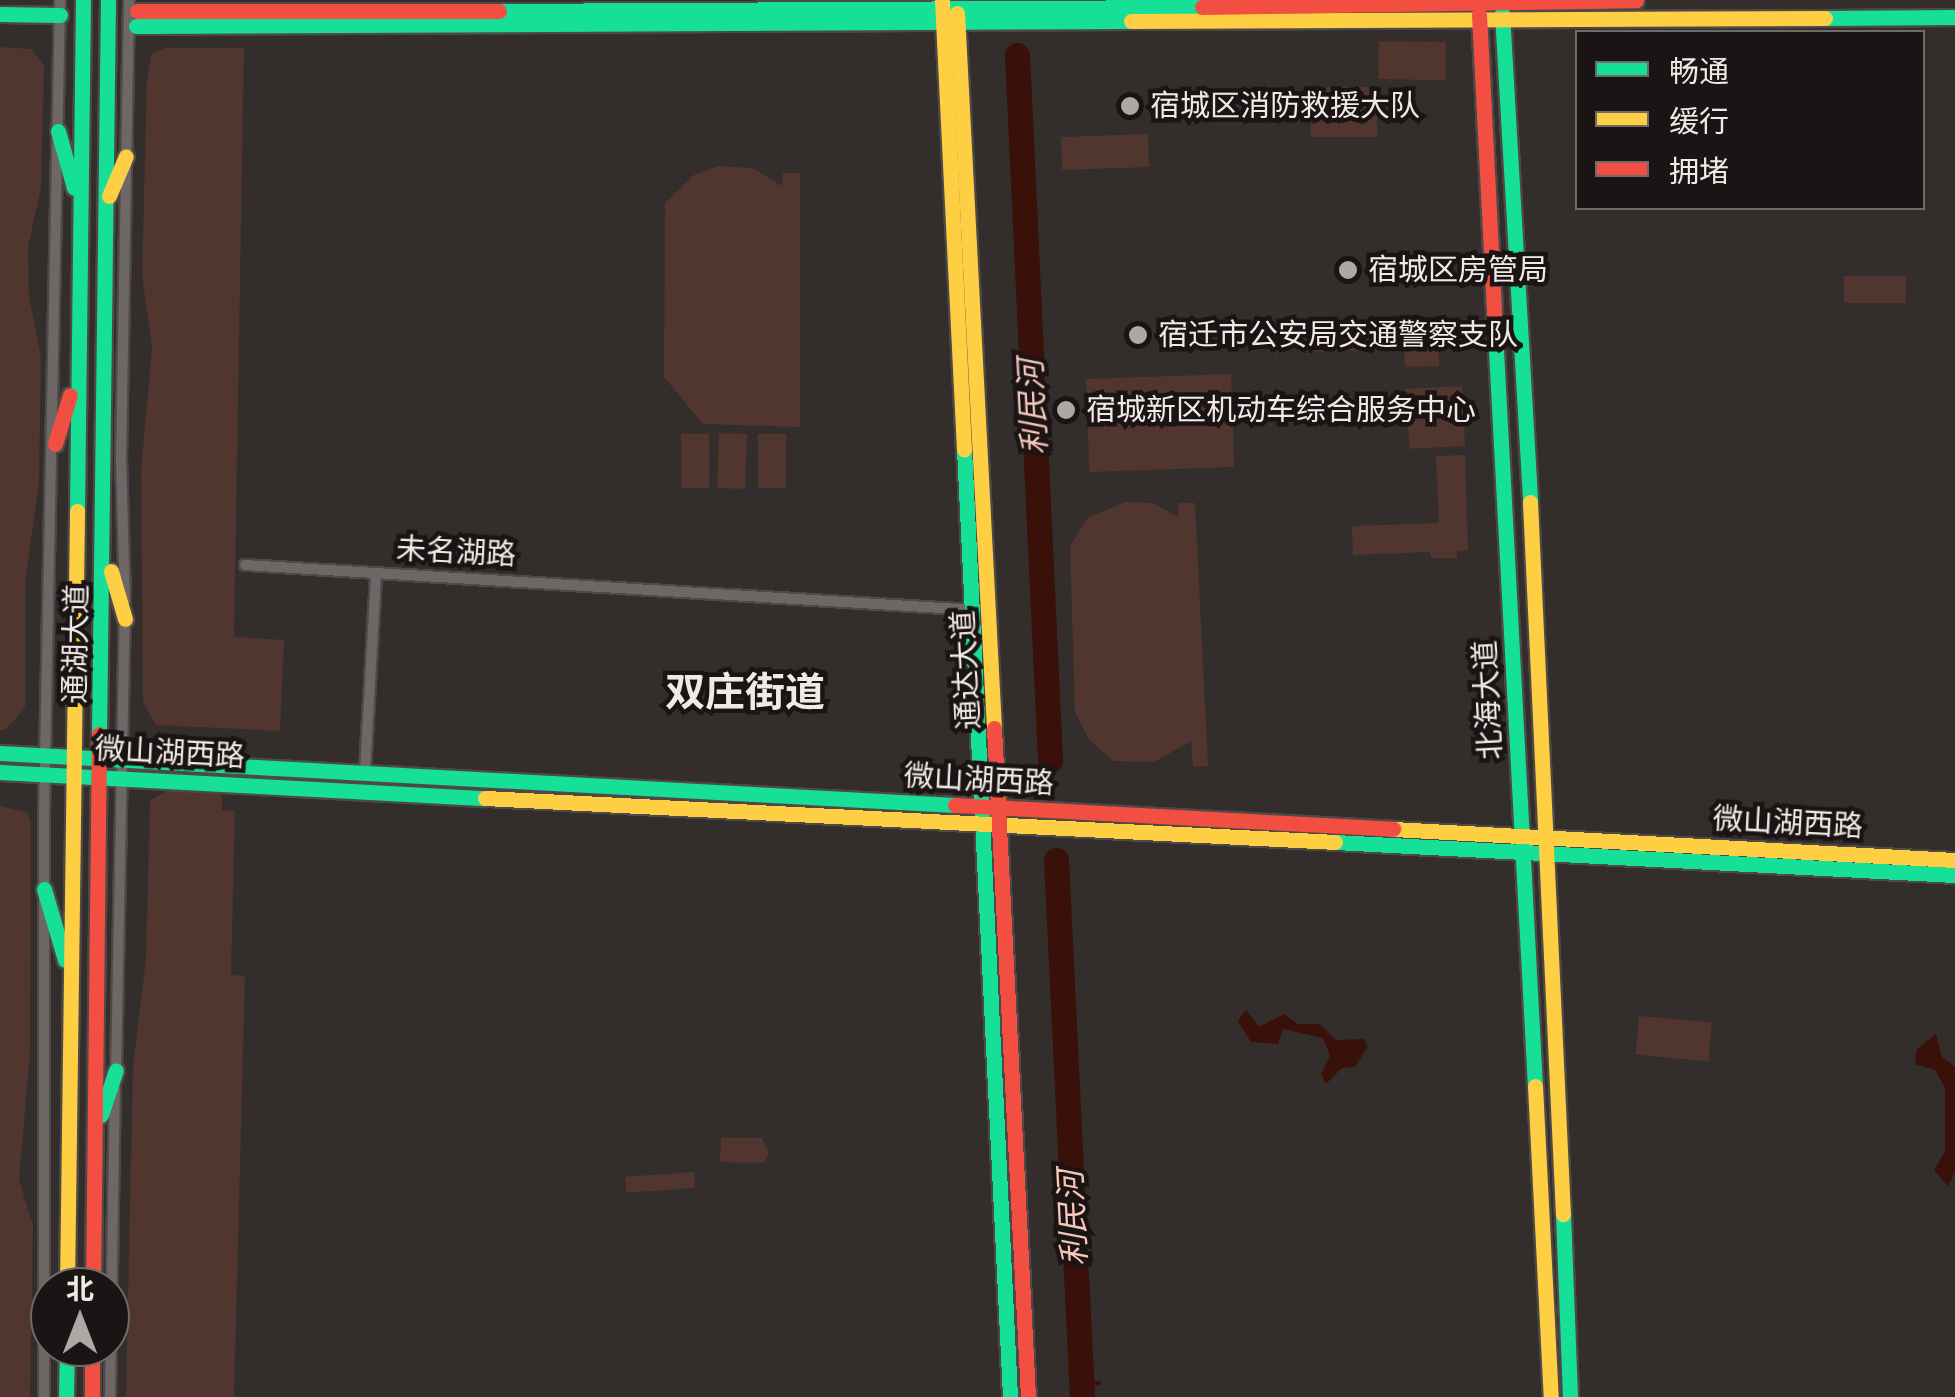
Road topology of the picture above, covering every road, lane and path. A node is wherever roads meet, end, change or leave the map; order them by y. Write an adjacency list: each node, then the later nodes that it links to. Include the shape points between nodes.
1 (108, 0): 17 (street, 通湖大道)
2 (1636, 0): 3 (street)
3 (1502, 1): 4 (street); 11 (street, 北海大道)
4 (1478, 2): 7 (street); 12 (street, 北海大道)
5 (60, 8): 9 (street); 15 (street)
6 (82, 8): 18 (street, 通湖大道)
7 (950, 11): 8 (street); 12 (street); 24 (street, 通达大道); 25 (street, 通达大道)
8 (134, 12): 16 (street)
9 (0, 14)
10 (1955, 17): 11 (street)
11 (1503, 22): 12 (street); 13 (street, 北海大道)
12 (1479, 23): 14 (street, 北海大道)
13 (1508, 115): 14 (street); 27 (street, 北海大道)
14 (1484, 116): 28 (street, 北海大道)
15 (58, 131): 18 (street); 20 (street)
16 (126, 156): 17 (street); 26 (street)
17 (105, 206): 21 (street, 通湖大道)
18 (79, 208): 19 (street, 通湖大道)
19 (76, 376): 20 (street); 31 (street, 通湖大道)
20 (55, 444): 30 (street)
21 (104, 552): 26 (street); 32 (street, 通湖大道)
22 (245, 565): 23 (street, 未名湖路)
23 (376, 573): 24 (street, 未名湖路); 35 (street)
24 (973, 610): 25 (street, 未名湖路); 40 (street, 通达大道)
25 (991, 611): 41 (street, 通达大道)
26 (125, 618): 33 (street)
27 (1544, 740): 28 (street); 45 (street, 北海大道)
28 (1518, 742): 44 (street, 北海大道)
29 (0, 753): 30 (street, 微山湖西路)
30 (45, 754): 31 (street, 微山湖西路); 36 (street)
31 (72, 756): 32 (street, 微山湖西路); 37 (street, 通湖大道)
32 (101, 757): 33 (street, 微山湖西路); 38 (street, 通湖大道)
33 (123, 758): 35 (street, 微山湖西路); 39 (street)
34 (0, 772): 36 (street, 微山湖西路)
35 (365, 772): 40 (street, 微山湖西路)
36 (44, 774): 37 (street, 微山湖西路); 48 (street)
37 (72, 775): 38 (street, 微山湖西路); 49 (street, 通湖大道)
38 (95, 776): 39 (street, 微山湖西路); 51 (street, 通湖大道)
39 (122, 778): 42 (street, 微山湖西路); 50 (street)
40 (984, 808): 41 (street, 微山湖西路); 42 (street, 通达大道)
41 (1002, 809): 43 (street, 通达大道); 44 (street, 微山湖西路)
42 (985, 828): 43 (street, 微山湖西路); 60 (street, 通达大道)
43 (1003, 829): 44 (street, 微山湖西路); 61 (street, 通达大道)
44 (1524, 846): 45 (street, 微山湖西路); 62 (street, 北海大道)
45 (1550, 847): 46 (street, 微山湖西路); 47 (street, 微山湖西路); 63 (street, 北海大道)
46 (1955, 860)
47 (1955, 875)
48 (44, 889): 49 (street); 56 (street)
49 (70, 977): 52 (street, 通湖大道)
50 (116, 1070): 51 (street); 59 (street)
51 (94, 1135): 53 (street, 通湖大道)
52 (67, 1267)
53 (92, 1267)
54 (67, 1367): 57 (street)
55 (92, 1367): 58 (street)
56 (44, 1397)
57 (66, 1397)
58 (92, 1397)
59 (110, 1397)
60 (1010, 1397)
61 (1028, 1397)
62 (1551, 1397)
63 (1570, 1397)

